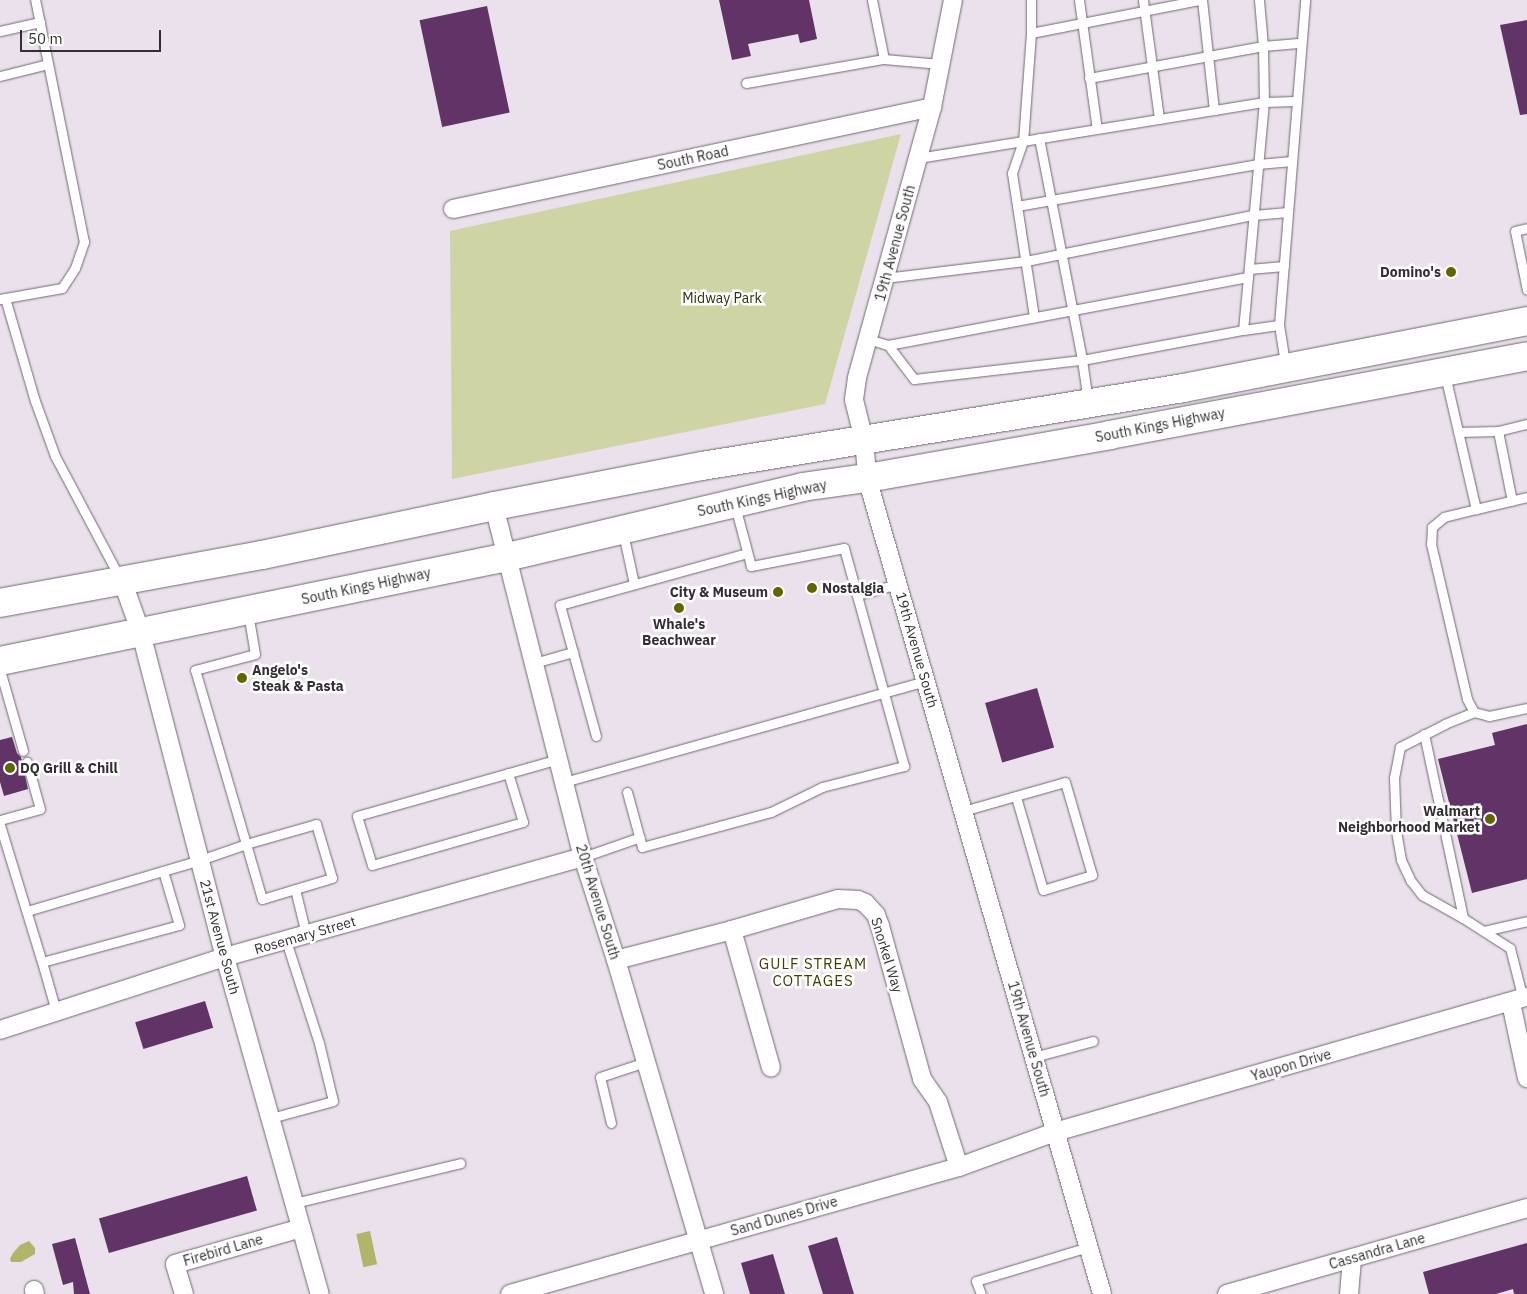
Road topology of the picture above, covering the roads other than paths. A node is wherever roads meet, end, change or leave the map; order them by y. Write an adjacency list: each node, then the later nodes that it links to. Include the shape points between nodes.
1 (35, 0): 11 (lane)
2 (872, 0): 18 (lane)
3 (1031, 0): 14 (lane)
4 (1079, 0): 12 (lane)
5 (1143, 0): 10 (lane)
6 (1200, 0): 10 (lane); 17 (lane)
7 (1259, 0): 16 (lane)
8 (1304, 0): 15 (lane)
9 (956, 1): 20 (street, 19th Avenue South)
10 (1144, 10): 12 (lane); 21 (lane)
11 (40, 22): 13 (lane); 19 (lane)
12 (1081, 23): 14 (lane); 23 (lane)
13 (0, 31)
14 (1031, 34): 32 (lane)
15 (1301, 43): 16 (lane); 25 (lane)
16 (1263, 46): 17 (lane); 26 (lane)
17 (1208, 55): 21 (lane); 28 (lane)
18 (884, 58): 20 (lane); 24 (lane)
19 (48, 64): 22 (lane); 48 (lane, via 84,242 75,268 62,288)
20 (940, 64): 27 (street, 19th Avenue South)
21 (1151, 66): 23 (lane); 29 (lane)
22 (0, 76)
23 (1089, 78): 30 (lane)
24 (746, 83)
25 (1296, 101): 26 (lane); 34 (lane)
26 (1264, 102): 28 (lane); 35 (lane)
27 (932, 107): 33 (street, 19th Avenue South); 38 (street, South Road)
28 (1214, 110): 29 (lane)
29 (1159, 119): 30 (lane)
30 (1097, 129): 31 (lane)
31 (1039, 138): 32 (lane); 36 (lane)
32 (1023, 141): 33 (lane); 37 (lane, via 1012,172)
33 (918, 158): 46 (street, 19th Avenue South)
34 (1292, 161): 35 (lane); 39 (lane)
35 (1258, 164): 36 (lane); 40 (lane)
36 (1051, 201): 37 (lane); 42 (lane)
37 (1017, 206): 43 (lane)
38 (453, 209)
39 (1288, 212): 40 (lane); 44 (lane)
40 (1254, 215): 42 (lane); 45 (lane)
41 (1527, 228): 47 (lane, via 1514,231)
42 (1062, 254): 43 (lane); 49 (lane)
43 (1026, 261): 46 (lane); 50 (lane)
44 (1284, 266): 45 (lane); 52 (lane)
45 (1248, 273): 49 (lane); 53 (lane)
46 (885, 278): 54 (street, 19th Avenue South)
47 (1527, 290)
48 (2, 299): 74 (lane, via 56,456)
49 (1073, 310): 50 (lane); 57 (lane)
50 (1034, 316): 55 (lane)
51 (1527, 321): 58 (main road)
52 (1279, 325): 53 (lane); 58 (lane)
53 (1242, 330): 57 (lane)
54 (868, 339): 55 (lane); 64 (street, 19th Avenue South, via 854,400)
55 (888, 345): 57 (lane, via 914,379)
56 (1527, 356): 59 (main road, South Kings Highway)
57 (1082, 360): 60 (lane)
58 (1285, 368): 60 (main road)
59 (1445, 372): 63 (lane); 65 (main road, South Kings Highway)
60 (1088, 404): 64 (main road)
61 (1527, 424): 62 (lane)
62 (1498, 431): 63 (lane); 67 (lane)
63 (1458, 432): 70 (lane)
64 (864, 440): 65 (street, 19th Avenue South); 69 (main road, via 702,466)
65 (867, 478): 68 (main road, South Kings Highway, via 802,487); 76 (street, 19th Avenue South)
66 (1527, 498): 67 (lane)
67 (1512, 501): 70 (lane)
68 (734, 504): 71 (main road, South Kings Highway); 72 (lane)
69 (494, 506): 73 (street, 20th Avenue South); 74 (main road, via 262,555)
70 (1476, 509): 88 (lane, via 1444,517 1432,527 1431,544 1466,699)
71 (622, 530): 73 (main road, South Kings Highway); 75 (lane)
72 (747, 554): 75 (lane); 77 (lane, via 751,566 844,548)
73 (507, 557): 79 (main road, South Kings Highway); 83 (street, 20th Avenue South)
74 (122, 580): 78 (main road); 80 (street, 21st Avenue South)
75 (634, 584): 81 (lane, via 560,605)
76 (898, 584): 77 (lane); 85 (street, 19th Avenue South)
77 (857, 595): 86 (lane)
78 (0, 603)
79 (247, 610): 80 (main road, South Kings Highway); 102 (lane, via 255,654 195,670)
80 (141, 632): 82 (main road, South Kings Highway); 104 (street, 21st Avenue South)
81 (573, 652): 83 (lane); 90 (lane)
82 (0, 661)
83 (534, 663): 92 (street, 20th Avenue South)
84 (0, 670): 91 (lane)
85 (926, 681): 86 (lane); 98 (street, 19th Avenue South)
86 (884, 692): 95 (lane); 101 (lane, via 904,766 822,787 771,812 642,847)
87 (1527, 708): 88 (lane, via 1489,716)
88 (1474, 712): 89 (lane)
89 (1424, 734): 108 (lane); 108 (lane, via 1400,747 1394,777 1396,831 1401,860 1422,895)
90 (596, 736)
91 (23, 751)
92 (558, 758): 94 (lane); 95 (street, 20th Avenue South)
93 (26, 762): 99 (lane, via 40,809)
94 (508, 773): 94 (lane, via 523,822 372,865 357,816)
95 (564, 782): 103 (street, 20th Avenue South)
96 (627, 792): 101 (lane)
97 (1016, 797): 97 (lane, via 1065,782 1092,876 1043,890); 98 (lane)
98 (963, 811): 121 (street, 19th Avenue South)
99 (0, 820)
100 (0, 825): 107 (lane)
101 (640, 837): 103 (lane)
102 (246, 844): 104 (lane); 106 (lane, via 262,899); 106 (lane, via 316,824 332,878)
103 (583, 857): 112 (street, Rosemary Street); 115 (street, 20th Avenue South)
104 (200, 860): 105 (lane); 114 (street, 21st Avenue South)
105 (163, 871): 107 (lane); 116 (lane, via 179,925)
106 (295, 889): 112 (lane)
107 (27, 911): 116 (lane)
108 (1463, 918): 111 (lane)
109 (1527, 921): 111 (lane)
110 (732, 930): 115 (street, Snorkel Way); 123 (street); 129 (street, Snorkel Way, via 838,899 858,900 872,909 880,926 922,1079 938,1102)
111 (1484, 931): 117 (lane, via 1510,948)
112 (306, 934): 113 (street, Rosemary Street)
113 (286, 940): 114 (street, Rosemary Street); 125 (lane, via 319,1043 333,1101)
114 (225, 957): 118 (street, Rosemary Street); 125 (street, 21st Avenue South)
115 (616, 960): 122 (street, 20th Avenue South)
116 (42, 962): 118 (lane)
117 (1520, 1000): 124 (street); 127 (street, Yaupon Drive)
118 (56, 1012): 119 (street, Rosemary Street)
119 (0, 1030)
120 (1094, 1041): 121 (lane)
121 (1034, 1057): 127 (street, 19th Avenue South)
122 (645, 1062): 126 (lane, via 600,1077); 133 (street, 20th Avenue South)
123 (771, 1068)
124 (1527, 1078)
125 (271, 1118): 130 (street, 21st Avenue South)
126 (612, 1124)
127 (1056, 1132): 129 (street, Sand Dunes Drive); 134 (street, 19th Avenue South)
128 (460, 1163): 130 (lane)
129 (959, 1167): 133 (street, Sand Dunes Drive)
130 (294, 1203): 132 (street, 21st Avenue South)
131 (1527, 1208): 135 (street, Cassandra Lane)
132 (301, 1228): 136 (street, Firebird Lane, via 175,1264); 137 (street, 21st Avenue South)
133 (699, 1240): 138 (street, Sand Dunes Drive); 139 (street, 20th Avenue South)
134 (1088, 1247): 140 (lane, via 976,1280); 141 (street, 19th Avenue South)
135 (1352, 1258): 142 (street, Cassandra Lane); 143 (street)
136 (184, 1294)
137 (320, 1294)
138 (510, 1294)
139 (714, 1294)
140 (981, 1294)
141 (1102, 1294)
142 (1227, 1294)
143 (1349, 1294)

